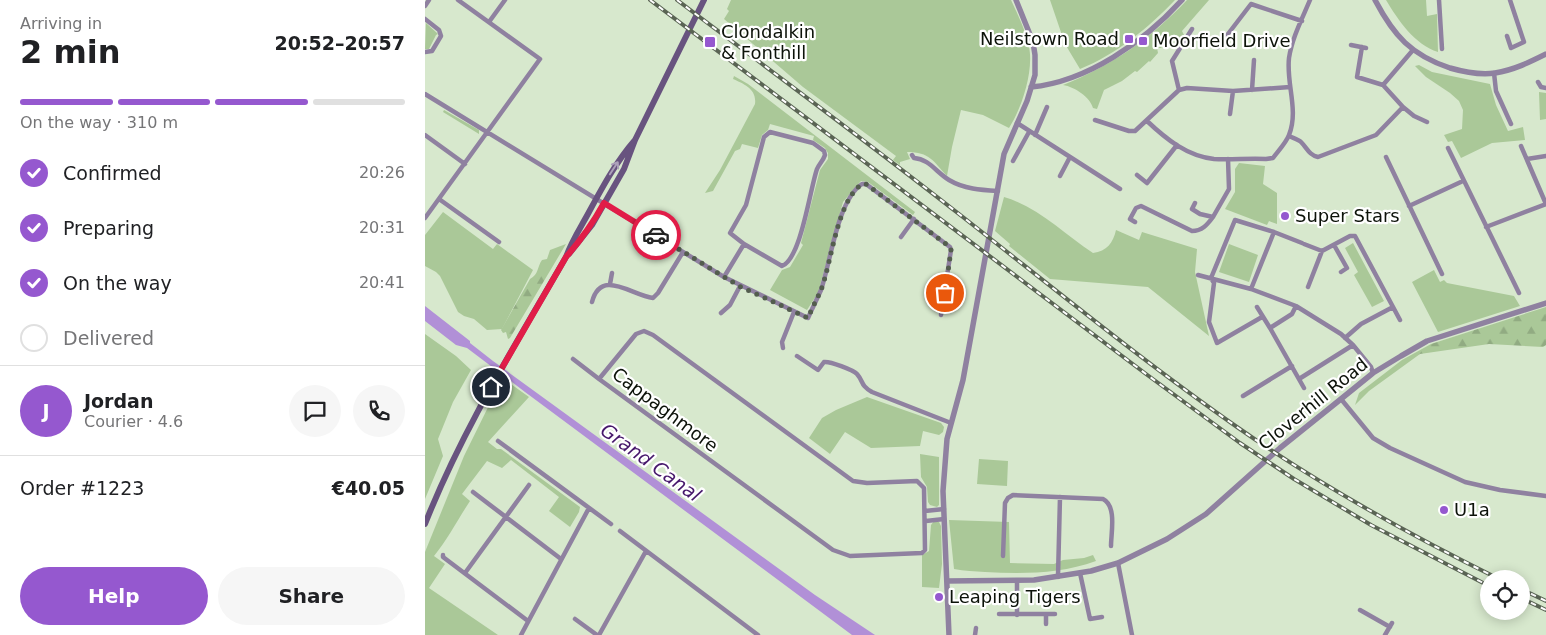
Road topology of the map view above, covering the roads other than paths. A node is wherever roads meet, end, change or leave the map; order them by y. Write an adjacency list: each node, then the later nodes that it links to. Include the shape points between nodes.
1 (429, 0): 11 (street)
2 (458, 0): 14 (street)
3 (505, 0): 14 (street)
4 (703, 0): 47 (main road)
5 (1016, 0): 27 (street, via 1034,50 1035,75)
6 (1182, 0): 27 (street, via 1147,32 1102,64 1060,82)
7 (1310, 0): 13 (street)
8 (1375, 0): 20 (street, via 1398,36)
9 (1439, 0): 19 (street)
10 (1511, 0): 16 (street, via 1524,42 1511,48)
11 (425, 6)
12 (425, 19): 21 (street, via 439,30 441,36 432,51)
13 (1301, 21): 18 (street, via 1251,4); 28 (street, via 1289,59)
14 (489, 22): 42 (street, via 540,59)
15 (1192, 29): 30 (street, via 1172,61)
16 (1507, 36)
17 (1351, 45): 26 (street, via 1364,48 1357,76)
18 (1218, 48)
19 (1441, 48)
20 (1413, 50): 24 (street, via 1429,61 1459,71); 26 (street)
21 (425, 52)
22 (1546, 54): 24 (street)
23 (1254, 60): 31 (street)
24 (1494, 73): 41 (street, via 1496,91)
25 (1538, 82): 29 (street)
26 (1383, 85): 35 (street)
27 (1031, 87): 40 (street)
28 (1290, 87): 31 (street); 46 (street, via 1293,105)
29 (1546, 88)
30 (1179, 90): 32 (street); 38 (street)
31 (1252, 90): 32 (street)
32 (1233, 91): 36 (street)
33 (425, 94): 42 (street)
34 (1047, 107): 45 (street)
35 (1403, 107): 39 (street); 46 (street, via 1376,135 1318,157)
36 (1230, 114)
37 (1095, 120): 38 (street, via 1129,131 1135,131)
38 (1147, 121): 48 (street)
39 (1427, 122)
40 (1017, 123): 43 (street); 63 (street, via 1004,154)
41 (1511, 124)
42 (488, 132): 58 (street); 64 (street)
43 (1029, 132): 45 (street); 57 (street)
44 (425, 135): 58 (street)
45 (1035, 135): 52 (street)
46 (1289, 136): 54 (street, via 1273,158)
47 (635, 140): 64 (main road, one-way to 47); 66 (main road, via 624,169)
48 (1177, 145): 54 (street, via 1200,156); 59 (street, via 1147,183)
49 (1521, 146): 56 (street)
50 (1448, 148): 61 (street)
51 (912, 155): 63 (street, via 966,188)
52 (1070, 156): 60 (street); 62 (street)
53 (1546, 156): 56 (street)
54 (1229, 158): 70 (street, via 1229,189)
55 (1386, 158): 69 (street)
56 (1527, 159): 68 (street)
57 (1013, 161)
58 (465, 164): 65 (street)
59 (1137, 175)
60 (1060, 176)
61 (1463, 181): 69 (street); 74 (street)
62 (1120, 190)
63 (998, 191): 117 (street, via 963,380)
64 (595, 198): 66 (street); 82 (main road)
65 (439, 199): 71 (street); 77 (street)
66 (604, 203): 81 (street); 82 (main road, via 592,225)
67 (1195, 203): 70 (street, via 1192,208)
68 (1546, 204): 74 (street)
69 (1409, 206): 85 (street)
70 (1213, 217): 73 (street, via 1205,227 1192,231 1138,206 1130,219)
71 (425, 218)
72 (914, 220): 76 (street); 99 (street, via 866,184 859,186 846,203 821,290 808,318); 101 (street, via 951,250)
73 (1135, 222)
74 (1486, 227): 93 (street)
75 (1274, 232): 80 (street); 88 (street, via 1235,220); 92 (street)
76 (901, 237)
77 (499, 242)
78 (745, 244): 78 (street, via 777,265 786,264 797,247 824,151 813,143 770,132 766,134 746,205 730,233); 87 (street)
79 (1334, 245): 80 (street); 83 (street, via 1347,268); 98 (street, via 1355,236)
80 (1322, 251): 91 (street)
81 (683, 252): 87 (street); 89 (street, via 653,298)
82 (566, 257): 129 (main road, via 454,456)
83 (1341, 272)
84 (612, 273): 89 (street)
85 (1442, 274)
86 (1199, 275): 88 (street)
87 (724, 277): 90 (street)
88 (1211, 278): 92 (street); 102 (street, via 1214,283 1209,322 1217,343)
89 (609, 284): 94 (street, via 596,291)
90 (739, 286): 99 (street); 100 (street)
91 (1308, 287)
92 (1251, 289): 96 (street)
93 (1519, 293)
94 (592, 302)
95 (1546, 303): 111 (street, Cloverhill Road, via 1427,341)
96 (1296, 306): 104 (street, via 1291,314); 105 (street)
97 (1257, 307): 102 (street)
98 (1393, 307): 103 (street); 105 (street, via 1361,324)
99 (794, 312): 107 (street)
100 (721, 313)
101 (941, 315)
102 (1262, 318): 104 (street)
103 (1400, 320)
104 (1270, 328): 110 (street)
105 (1345, 338): 106 (street)
106 (1353, 346): 111 (street); 113 (street)
107 (783, 348)
108 (797, 356): 117 (street, via 818,370 824,362 829,362 855,373 873,392)
109 (573, 359): 112 (street)
110 (1292, 366): 113 (street); 115 (street)
111 (1373, 373): 116 (street, Cloverhill Road)
112 (599, 379): 125 (street, Cappaghmore, via 636,334 644,331 653,334 853,481 917,481 924,488); 128 (street, Cappaghmore, via 833,550 850,556 922,553)
113 (1299, 379): 114 (street)
114 (1304, 388)
115 (1243, 396)
116 (1341, 399): 121 (street, via 1373,438 1391,448 1465,482); 137 (street, Cloverhill Road, via 1206,514 1167,539)
117 (951, 423): 124 (street, via 946,446)
118 (498, 441): 123 (street)
119 (529, 486): 126 (street)
120 (473, 492): 126 (street)
121 (1546, 496)
122 (1060, 497): 132 (street, via 1108,501 1112,508); 135 (street, via 1013,495 1008,498 1005,502); 140 (street)
123 (589, 508): 130 (street); 136 (street)
124 (944, 509): 125 (street); 127 (street)
125 (925, 511): 128 (street, Cappaghmore)
126 (505, 517): 136 (street); 138 (street)
127 (944, 519): 128 (street); 142 (street)
128 (926, 521)
129 (425, 524)
130 (611, 524)
131 (620, 531): 133 (street)
132 (1111, 546)
133 (646, 551): 153 (street); 155 (street)
134 (443, 554): 138 (street)
135 (1003, 556)
136 (561, 559): 150 (street)
137 (1118, 563): 139 (street, Cloverhill Road); 158 (street)
138 (465, 573): 150 (street)
139 (1080, 573): 140 (street, Cloverhill Road); 148 (street, via 1090,619)
140 (1058, 577): 141 (street, Cloverhill Road)
141 (1017, 580): 142 (street, Cloverhill Road); 147 (street)
142 (947, 581): 156 (street)
143 (1360, 610): 159 (street, via 1391,625)
144 (999, 614): 147 (street)
145 (1046, 614): 146 (street); 147 (street); 151 (street)
146 (1055, 614)
147 (1017, 615)
148 (1101, 617)
149 (575, 619): 155 (street)
150 (528, 621): 154 (street)
151 (1046, 624)
152 (976, 628): 157 (street)
153 (755, 634)
154 (521, 635)
155 (598, 635)
156 (949, 635)
157 (975, 635)
158 (1132, 635)
159 (1385, 635)

